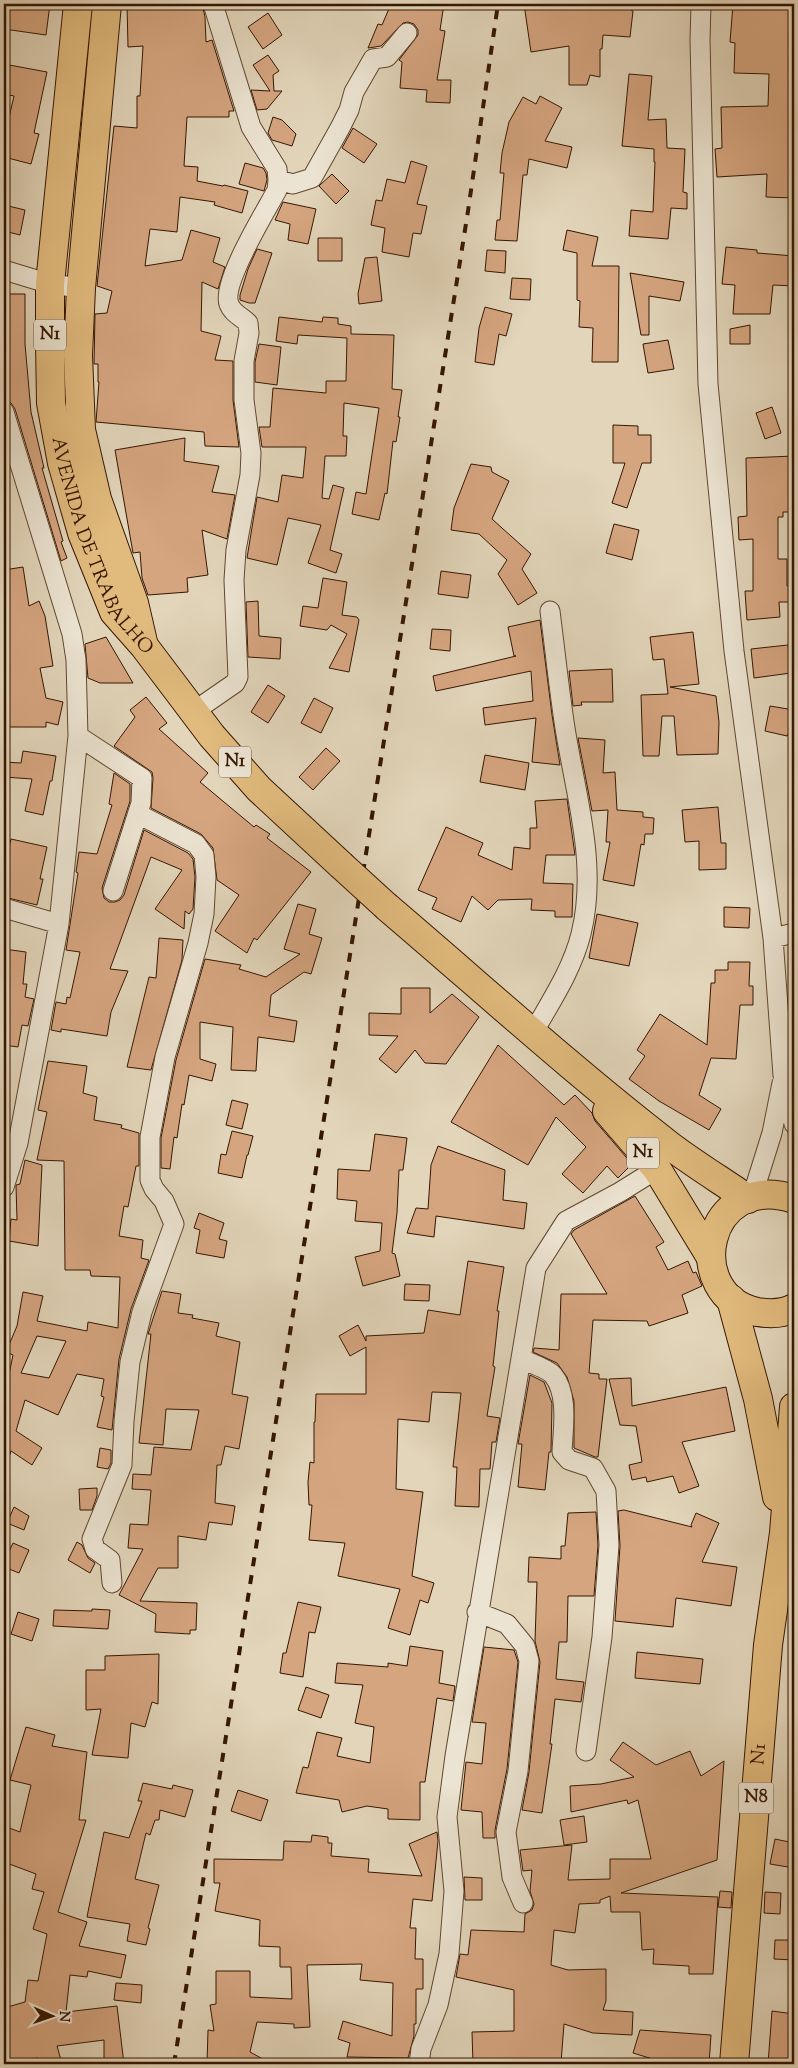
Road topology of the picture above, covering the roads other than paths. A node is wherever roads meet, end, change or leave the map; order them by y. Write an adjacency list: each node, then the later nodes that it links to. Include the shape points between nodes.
1 (78, 4): 6 (highway, AVENIDA DE TRABALHO / N1)
2 (107, 4): 7 (highway, AVENIDA DE TRABALHO / N1)
3 (213, 4): 8 (street, via 251,126 277,169)
4 (701, 4): 22 (street, via 708,384 734,651)
5 (407, 33): 8 (street, via 387,57 373,59 312,178 293,184)
6 (72, 65): 7 (highway); 10 (highway, AVENIDA DE TRABALHO / N1)
7 (101, 68): 11 (highway, AVENIDA DE TRABALHO / N1)
8 (278, 180): 15 (street, via 277,190 239,262 228,294 228,304 248,323 249,332 244,360 244,390 251,453 250,475 236,550 234,580 238,676 235,683)
9 (4, 270): 10 (street)
10 (50, 284): 11 (street); 14 (highway, AVENIDA DE TRABALHO / N1, via 51,403 62,463 82,533 114,612)
11 (81, 288): 14 (highway, AVENIDA DE TRABALHO / N1, via 78,355 81,430 97,499 134,603)
12 (4, 412): 16 (street, via 72,634)
13 (550, 611): 23 (street, via 588,868 586,907 580,935 567,973)
14 (144, 646): 15 (highway, N1)
15 (193, 712): 23 (highway, N1, bridge, via 259,789 387,907)
16 (78, 736): 17 (street, via 142,778 142,803); 20 (street)
17 (138, 814): 18 (street); 39 (street, via 196,844 204,854 206,877 198,943 165,1056 150,1137 150,1180 164,1200 174,1224 142,1312 130,1362 122,1465 92,1539 95,1549 110,1560)
18 (112, 891)
19 (4, 908): 20 (street)
20 (59, 924): 27 (street)
21 (794, 933): 22 (street)
22 (773, 938): 25 (street)
23 (533, 1033): 24 (highway, N1)
24 (562, 1060): 28 (highway, N1); 30 (highway, N1, via 671,1147)
25 (783, 1075): 26 (street); 30 (street, via 772,1133)
26 (794, 1124)
27 (11, 1140): 29 (street)
28 (657, 1169): 32 (highway, N1); 35 (street, via 566,1221 536,1268)
29 (4, 1187)
30 (750, 1198): 31 (highway, via 766,1194); 32 (highway, N1, via 735,1205 721,1219 713,1237)
31 (794, 1199)
32 (710, 1256): 33 (highway, N1, via 716,1280)
33 (731, 1299): 34 (highway, N1, via 748,1310 768,1314); 38 (highway, N1, via 758,1399)
34 (794, 1308)
35 (521, 1359): 40 (street); 41 (street, via 552,1374 561,1392 562,1452 569,1460 593,1468 606,1491 609,1545)
36 (794, 1407): 37 (highway)
37 (792, 1440): 38 (highway)
38 (784, 1533): 44 (highway, N1 / N8, via 768,1645)
39 (112, 1583)
40 (477, 1612): 42 (street, via 506,1624 525,1646 529,1661 518,1771 506,1832 512,1877); 43 (street, via 448,1817 454,1891 449,1954 438,2005 421,2049)
41 (586, 1751)
42 (523, 1903)
43 (419, 2064)
44 (734, 2064)

